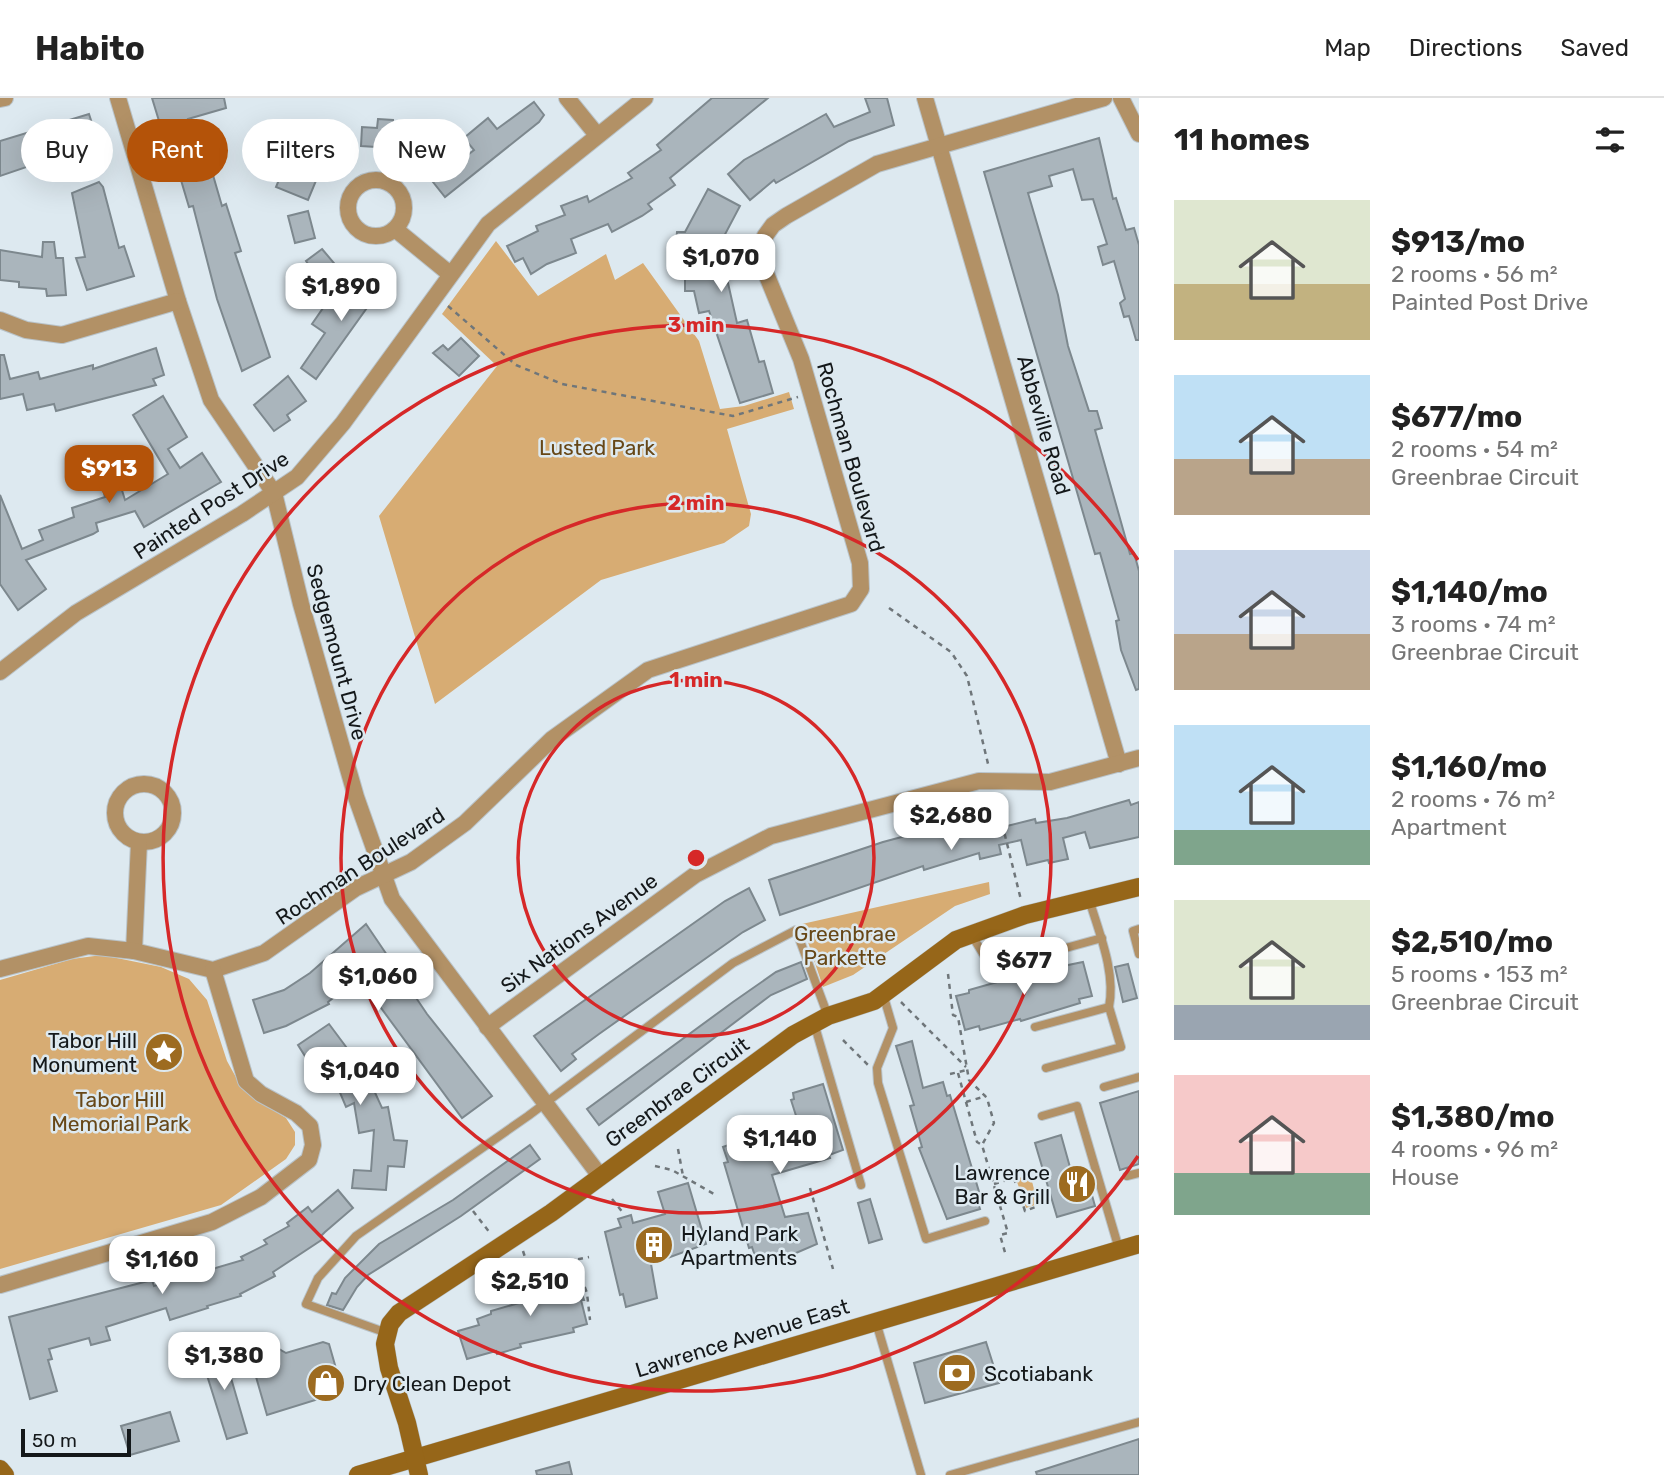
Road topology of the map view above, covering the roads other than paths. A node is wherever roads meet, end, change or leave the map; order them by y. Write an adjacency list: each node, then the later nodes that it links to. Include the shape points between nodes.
1 (5, 98): 8 (street)
2 (118, 98): 14 (street, Sedgemount Drive)
3 (567, 98): 10 (street)
4 (645, 98): 10 (street, Painted Post Drive)
5 (926, 98): 11 (street, Abbeville Road)
6 (1104, 98): 11 (street, Rochman Boulevard)
7 (1121, 98): 9 (street)
8 (0, 99)
9 (1139, 134)
10 (597, 135): 13 (street, Painted Post Drive, via 488,224)
11 (939, 144): 19 (street, Abbeville Road); 21 (street, Rochman Boulevard, via 864,171 780,220 765,236 760,259 786,316 860,563 862,583 855,600 827,614 648,670 552,740 465,823)
12 (395, 229): 13 (street)
13 (450, 274): 16 (street, Painted Post Drive, via 314,459)
14 (178, 301): 15 (street, via 62,335 26,330); 16 (street, Sedgemount Drive, via 211,400)
15 (0, 320)
16 (274, 493): 17 (street, Painted Post Drive); 21 (street, Sedgemount Drive, via 300,604 356,796)
17 (3, 662)
18 (1139, 758): 19 (street, Six Nations Avenue)
19 (1119, 764): 34 (street, Six Nations Avenue, via 1050,782 992,781 943,789 771,836 679,886)
20 (139, 842): 27 (street)
21 (386, 875): 30 (street, Rochman Boulevard, via 356,888 266,953); 34 (street, Sedgemount Drive, via 392,900)
22 (1139, 887): 23 (street, Greenbrae Circuit)
23 (1089, 900): 25 (street, Greenbrae Circuit); 26 (lane)
24 (1139, 929): 28 (lane, via 1133,931)
25 (971, 934): 26 (lane, via 988,962 1000,966); 31 (street, Greenbrae Circuit, via 937,951)
26 (1102, 938): 32 (lane, via 1112,992)
27 (134, 951): 29 (street, via 76,948); 30 (street)
28 (1139, 954)
29 (0, 969)
30 (213, 970): 48 (street, via 246,1081 310,1126 313,1144 309,1160 261,1197 212,1222)
31 (887, 992): 33 (street, Greenbrae Circuit, via 861,1007); 45 (lane, via 893,1028 877,1074 926,1238)
32 (1109, 1007): 35 (lane); 36 (lane, via 1121,1047)
33 (821, 1020): 39 (lane, via 796,930 733,963); 42 (street, Greenbrae Circuit, via 793,1035); 44 (lane)
34 (488, 1027): 39 (street, Sedgemount Drive)
35 (1035, 1027)
36 (1046, 1068)
37 (1139, 1077): 38 (lane)
38 (1104, 1087)
39 (543, 1103): 42 (street, Sedgemount Drive); 50 (lane, via 356,1236 318,1278 306,1304)
40 (1042, 1116): 47 (lane, via 1077,1106)
41 (1139, 1173): 43 (lane)
42 (600, 1176): 50 (street, Greenbrae Circuit, via 518,1236 408,1304)
43 (1127, 1176)
44 (861, 1185)
45 (985, 1221)
46 (1139, 1244): 47 (street, Lawrence Avenue East)
47 (1119, 1250): 49 (street, Lawrence Avenue East)
48 (0, 1285)
49 (876, 1322): 52 (street, Lawrence Avenue East); 57 (lane)
50 (387, 1333): 52 (street, via 388,1368)
51 (1139, 1422): 54 (lane)
52 (417, 1467): 56 (street, Lawrence Avenue East)
53 (0, 1469): 55 (street)
54 (983, 1471): 58 (lane)
55 (5, 1475)
56 (358, 1475)
57 (921, 1475)
58 (950, 1475)

